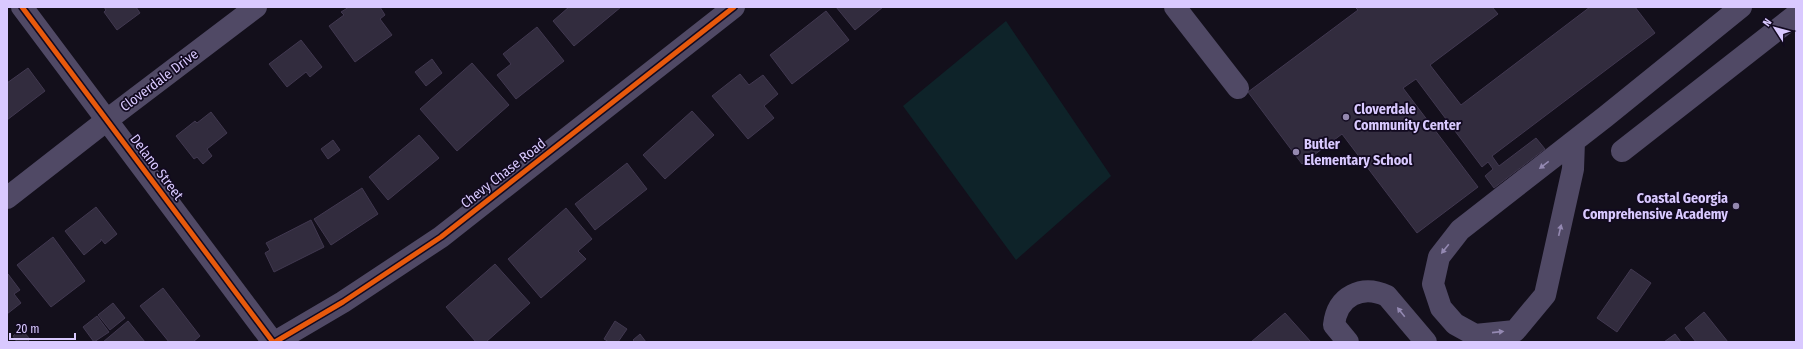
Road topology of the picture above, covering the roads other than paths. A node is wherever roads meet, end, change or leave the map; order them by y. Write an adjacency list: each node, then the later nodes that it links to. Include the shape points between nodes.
1 (22, 7): 8 (street, Delano Street)
2 (734, 7): 12 (street, Chevy Chase Road, via 441,237 343,302)
3 (1175, 7): 7 (street)
4 (1741, 7): 9 (street)
5 (253, 8): 8 (street, Cloverdale Drive)
6 (1792, 25): 10 (street)
7 (1238, 88)
8 (107, 120): 11 (street, Cloverdale Drive); 12 (street, Delano Street)
9 (1574, 141): 9 (street, one-way to 9, via 1460,230 1439,257 1433,284 1441,308 1455,324 1475,335 1515,331 1545,294 1573,169)
10 (1622, 151)
11 (7, 198)
12 (274, 342)
13 (1348, 342): 14 (street, one-way to 13, via 1387,296 1367,290 1347,299 1335,314 1334,325)
14 (1426, 342)

